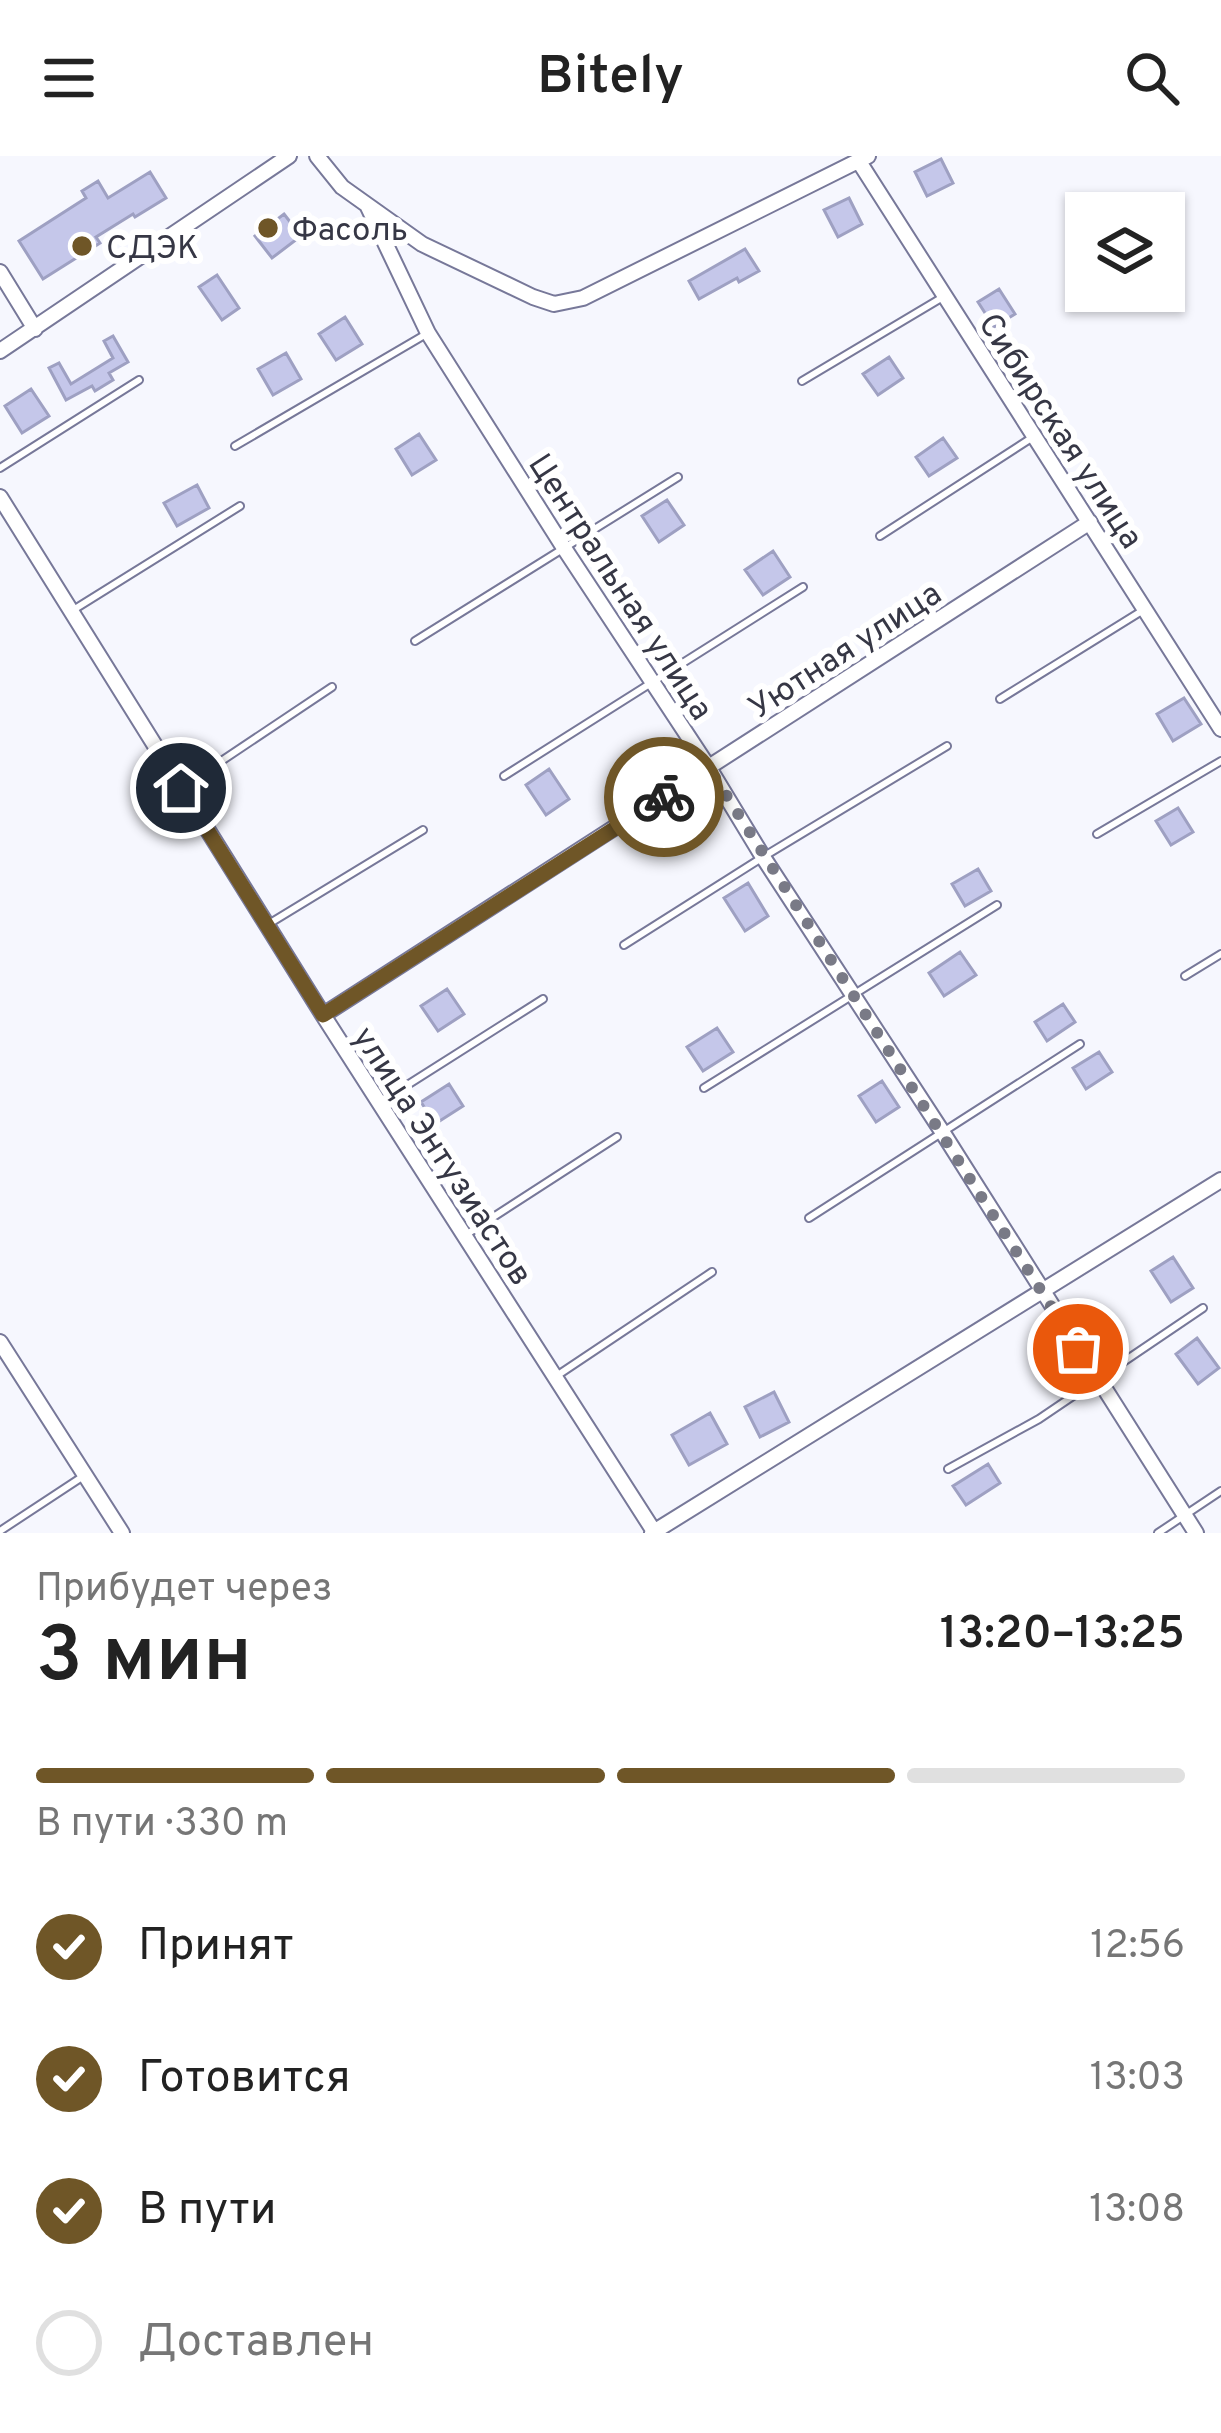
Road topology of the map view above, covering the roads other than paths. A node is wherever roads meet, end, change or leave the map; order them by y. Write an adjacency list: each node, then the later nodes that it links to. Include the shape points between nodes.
1 (290, 156): 7 (street)
2 (317, 156): 4 (street, Центральная улица)
3 (863, 158): 4 (street, via 584,298 554,304 422,244); 6 (street, Сибирская улица)
4 (368, 207): 8 (street, Центральная улица)
5 (0, 272): 7 (street)
6 (944, 296): 11 (lane); 12 (street, Сибирская улица)
7 (35, 329): 9 (street)
8 (428, 333): 13 (lane); 20 (street, Центральная улица)
9 (0, 351)
10 (139, 380): 14 (lane)
11 (802, 381)
12 (1036, 436): 18 (street, Сибирская улица); 19 (lane)
13 (235, 446)
14 (0, 468)
15 (678, 477): 20 (lane)
16 (0, 497): 23 (street, улица Энтузиастов)
17 (240, 506): 23 (lane)
18 (1090, 522): 22 (street, Сибирская улица); 31 (street, Уютная улица)
19 (880, 536)
20 (563, 548): 24 (lane); 25 (street, Центральная улица)
21 (803, 586): 25 (lane)
22 (1145, 609): 27 (lane); 28 (street, Сибирская улица)
23 (70, 612): 33 (street, улица Энтузиастов)
24 (415, 641)
25 (652, 684): 31 (street, Центральная улица); 32 (lane)
26 (332, 687): 33 (lane)
27 (1000, 699)
28 (1221, 729)
29 (946, 746): 36 (lane)
30 (1221, 761): 35 (lane)
31 (709, 768): 36 (street, Центральная улица); 44 (street, Уютная улица)
32 (504, 776)
33 (181, 788): 38 (street, улица Энтузиастов)
34 (423, 830): 38 (lane)
35 (1097, 834)
36 (763, 857): 39 (lane); 42 (street, Центральная улица)
37 (997, 905): 42 (lane)
38 (266, 925): 44 (street, улица Энтузиастов)
39 (624, 945)
40 (1221, 954): 41 (lane)
41 (1185, 976)
42 (853, 993): 46 (lane); 48 (street, Центральная улица)
43 (543, 1000): 47 (lane)
44 (323, 1015): 47 (street, улица Энтузиастов)
45 (1080, 1044): 48 (lane)
46 (704, 1088)
47 (379, 1103): 52 (street, улица Энтузиастов)
48 (943, 1133): 51 (lane); 54 (street, Центральная улица)
49 (617, 1138): 52 (lane)
50 (1221, 1180): 54 (street)
51 (809, 1218)
52 (464, 1236): 57 (street, улица Энтузиастов)
53 (712, 1273): 57 (lane)
54 (1042, 1292): 58 (street, Центральная улица); 64 (street)
55 (1203, 1308): 58 (lane)
56 (0, 1342): 60 (street)
57 (554, 1378): 64 (street, улица Энтузиастов)
58 (1097, 1378): 59 (lane); 62 (street, Центральная улица)
59 (948, 1469)
60 (84, 1475): 63 (lane); 65 (street)
61 (1221, 1491): 62 (lane)
62 (1184, 1514): 66 (lane); 67 (street, Центральная улица)
63 (0, 1532)
64 (654, 1532)
65 (122, 1533)
66 (1158, 1533)
67 (1196, 1533)

